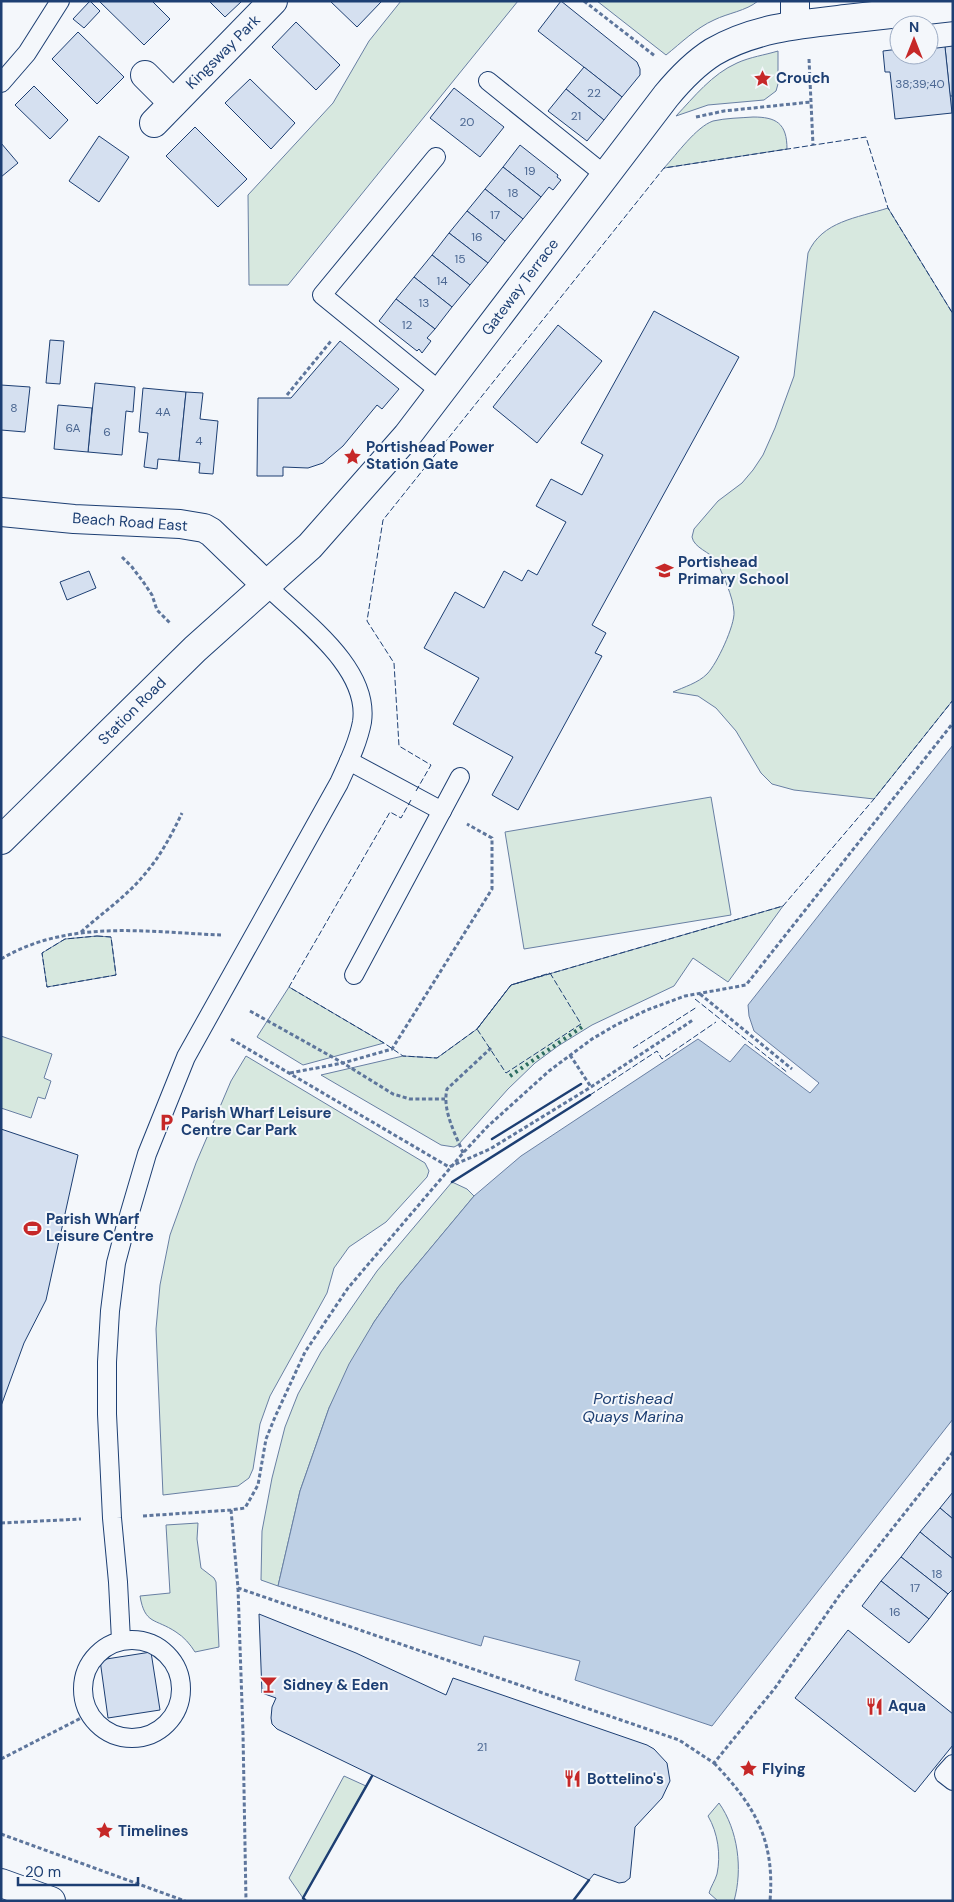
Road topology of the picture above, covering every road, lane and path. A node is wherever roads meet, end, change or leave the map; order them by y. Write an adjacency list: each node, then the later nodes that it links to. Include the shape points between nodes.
1 (60, 1): 9 (lane, via 26,53)
2 (273, 1): 11 (street, Kingsway Park)
3 (584, 1): 7 (path)
4 (953, 7): 5 (street, Gateway Terrace)
5 (799, 17): 7 (street, Gateway Terrace, via 714,52); 10 (path)
6 (145, 75): 11 (street, Kingsway Park)
7 (682, 77): 16 (street, Gateway Terrace)
8 (488, 81): 16 (lane)
9 (1, 83)
10 (810, 102): 12 (path, via 724,111); 14 (path)
11 (173, 103): 13 (street, Kingsway Park)
12 (694, 118)
13 (154, 123)
14 (813, 145)
15 (436, 157): 18 (lane, via 322,295)
16 (605, 175): 18 (street, Gateway Terrace)
17 (334, 338): 19 (path)
18 (441, 392): 22 (street, Gateway Terrace, via 407,436 310,546)
19 (287, 395)
20 (1, 512): 22 (street, Beach Road East, via 204,528)
21 (121, 556): 23 (path, via 152,595 157,610)
22 (266, 585): 23 (street, Station Road); 25 (lane, via 332,648 352,675 362,699 362,721)
23 (195, 649): 29 (street, Station Road)
24 (953, 723): 34 (path, via 746,985)
25 (349, 761): 27 (lane); 31 (lane)
26 (460, 777): 27 (lane)
27 (442, 811): 33 (lane); 40 (path, via 492,838 492,889 392,1049)
28 (182, 813): 30 (path, via 145,875)
29 (5, 830)
30 (80, 932): 31 (path); 32 (path, via 52,937 20,948)
31 (254, 936): 37 (lane)
32 (1, 959)
33 (354, 975)
34 (700, 993): 39 (path, via 647,1010 616,1025); 41 (path)
35 (250, 1011): 40 (path)
36 (693, 1020): 43 (path)
37 (205, 1023): 42 (path); 49 (lane, via 186,1056 147,1154 116,1263 107,1353 107,1414)
38 (490, 1048): 44 (path, via 447,1089)
39 (570, 1055): 43 (path); 45 (path, via 531,1086)
40 (343, 1062): 42 (path); 44 (path, via 393,1094 410,1099)
41 (792, 1068)
42 (290, 1073): 46 (path)
43 (591, 1086): 46 (path, via 490,1149)
44 (445, 1098): 45 (path, via 446,1109)
45 (463, 1152): 46 (path)
46 (449, 1166): 48 (path, via 348,1288 297,1368 266,1439 258,1485 245,1508 231,1510)
47 (953, 1452): 52 (path, via 839,1596 775,1688)
48 (238, 1588): 52 (path, via 680,1740); 59 (path)
49 (121, 1640): 50 (lane, via 109,1644 94,1656 85,1672 83,1694); 50 (lane, via 140,1640 158,1646 168,1654 179,1673 181,1698 176,1714 161,1729 148,1736 132,1738 112,1734)
50 (89, 1714): 51 (path)
51 (1, 1760)
52 (714, 1763): 60 (path, via 739,1791 763,1833 772,1880)
53 (953, 1764): 54 (lane, via 944,1774)
54 (953, 1781)
55 (1, 1834): 58 (path)
56 (1, 1883): 57 (street)
57 (51, 1901)
58 (185, 1901)
59 (246, 1901)
60 (770, 1901)

